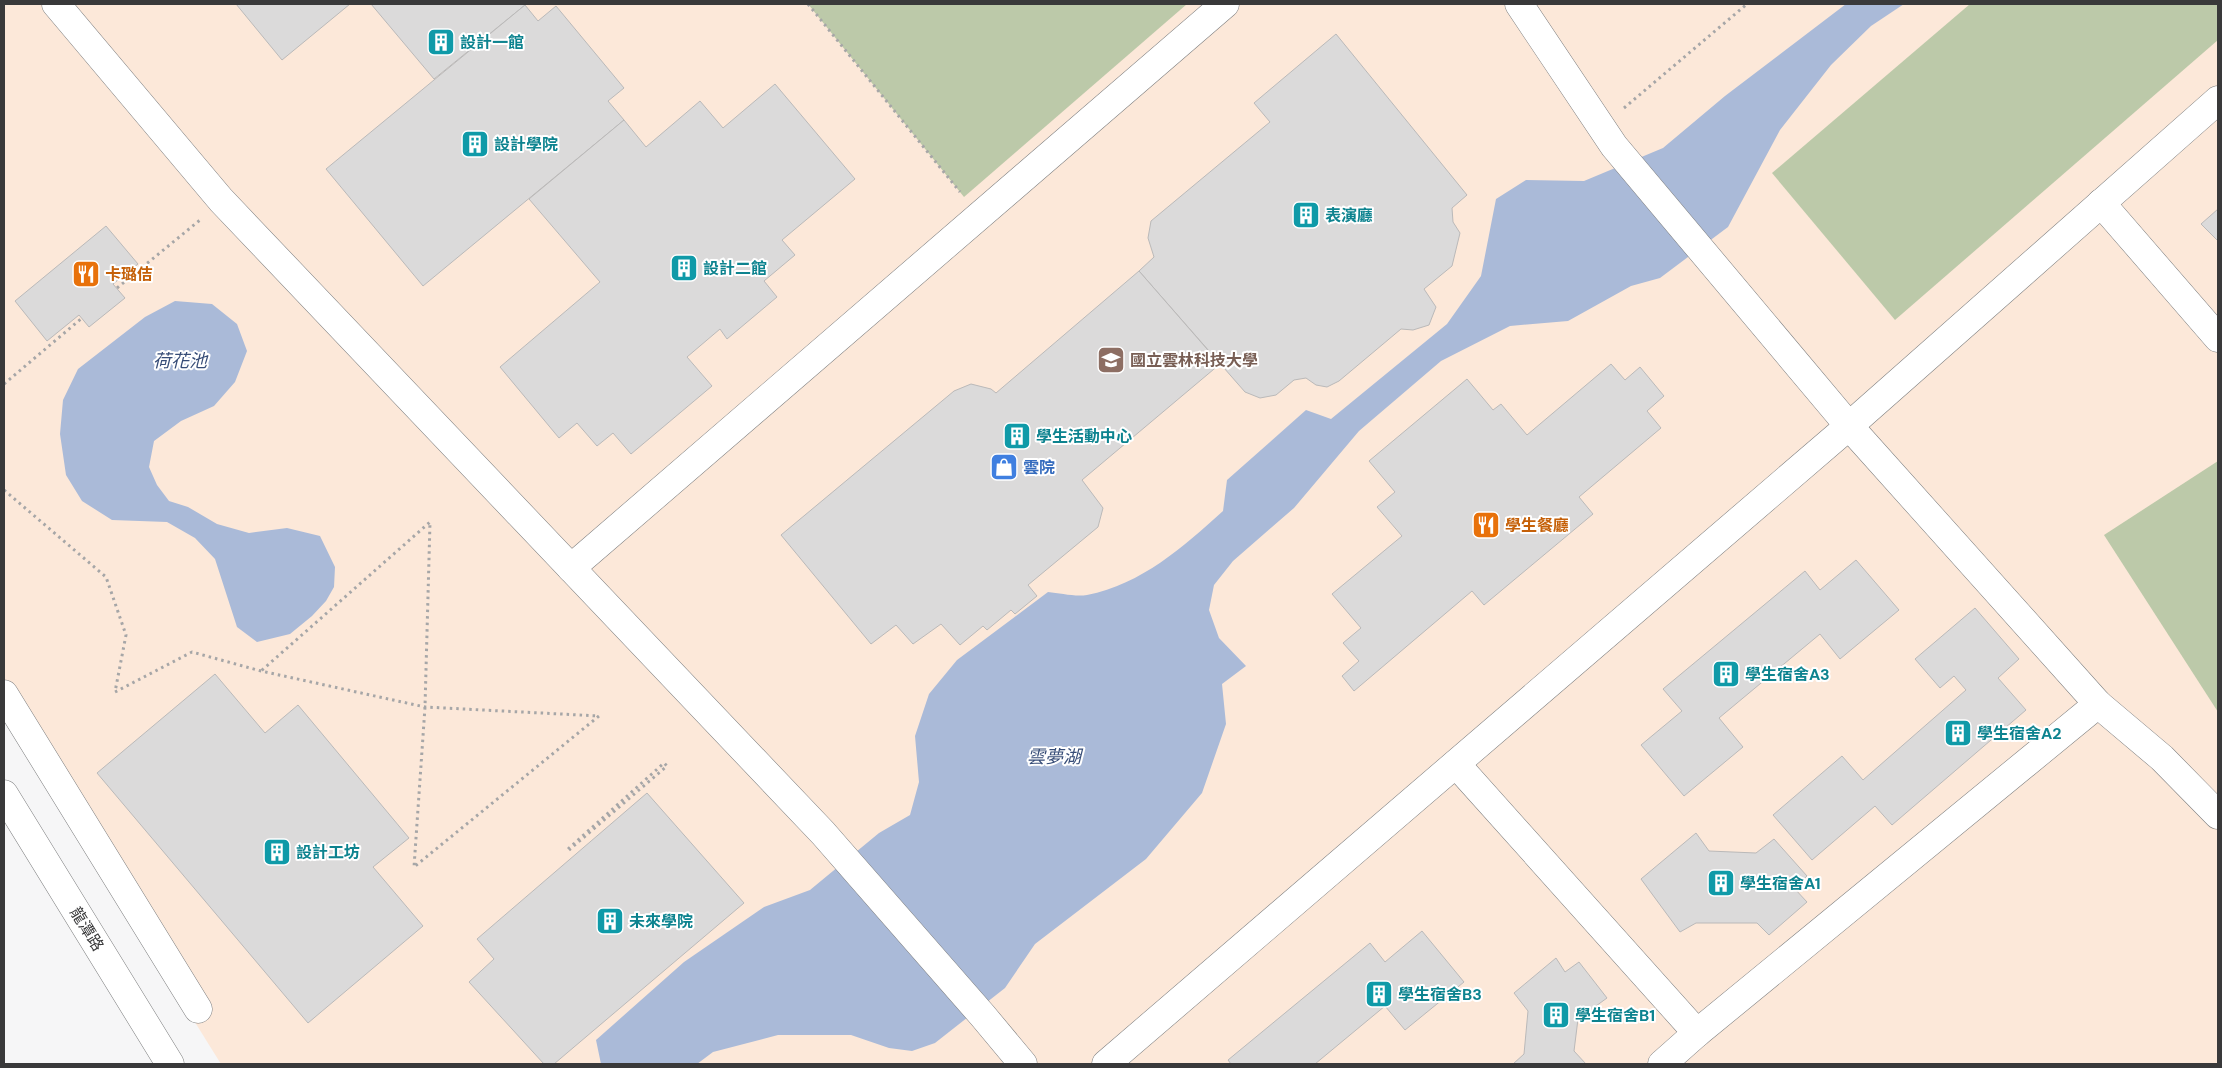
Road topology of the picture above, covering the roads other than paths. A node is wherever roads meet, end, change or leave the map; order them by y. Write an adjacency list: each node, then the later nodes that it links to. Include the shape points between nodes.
1 (56, 4): 8 (street, via 221,200)
2 (1226, 4): 8 (street)
3 (1519, 4): 7 (street, via 1608,137)
4 (2218, 100): 5 (street)
5 (2101, 203): 6 (street); 7 (street)
6 (2218, 338)
7 (1849, 426): 10 (street); 11 (street)
8 (571, 568): 17 (street, via 823,832)
9 (4, 694): 14 (street)
10 (2098, 704): 13 (street, via 2162,758); 15 (street)
11 (1456, 764): 15 (street); 18 (street)
12 (4, 794): 16 (street, 龍潭路)
13 (2218, 815)
14 (198, 1009)
15 (1697, 1032): 19 (street)
16 (170, 1064)
17 (1022, 1064)
18 (1106, 1064)
19 (1662, 1064)

